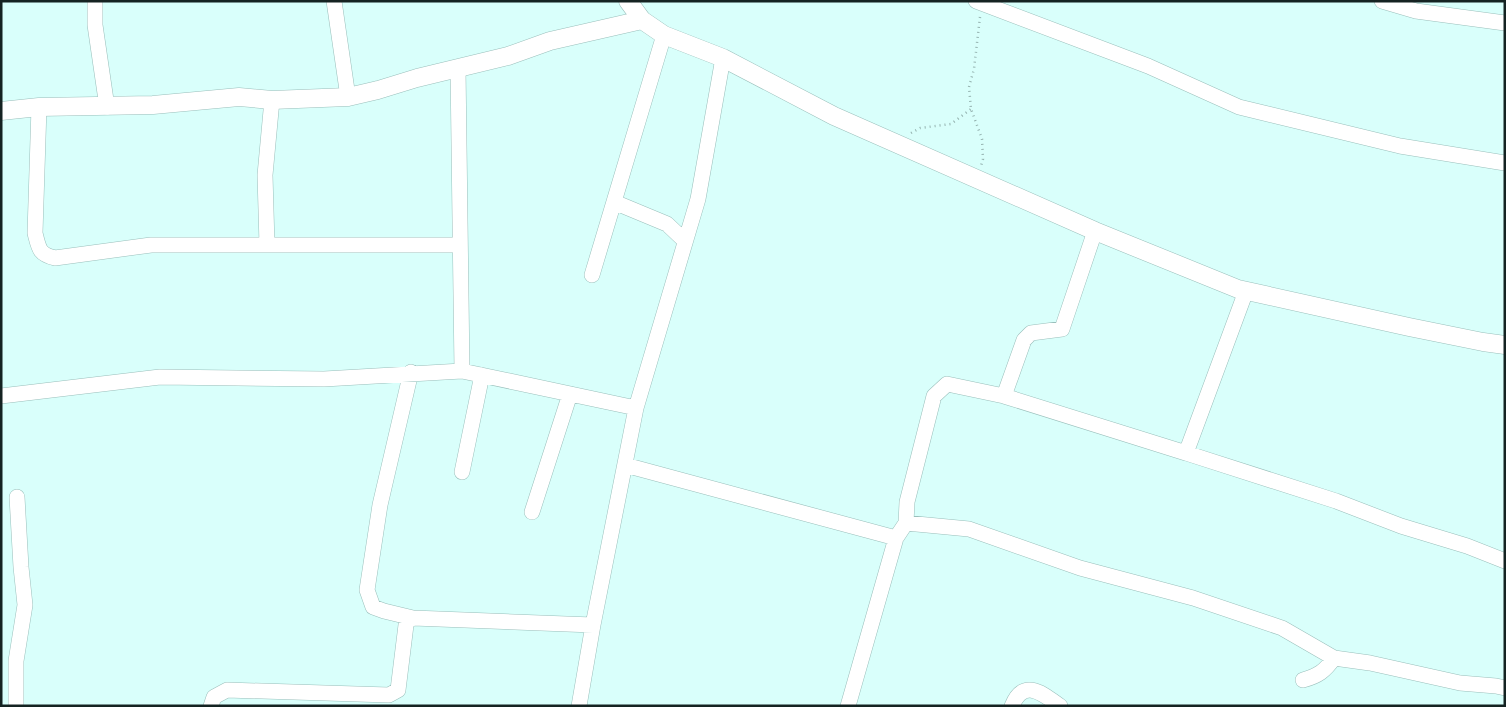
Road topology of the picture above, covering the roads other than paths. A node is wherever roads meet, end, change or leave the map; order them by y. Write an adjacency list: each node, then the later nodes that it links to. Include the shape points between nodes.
1 (95, 1): 14 (street, via 95,25)
2 (334, 1): 11 (street)
3 (628, 1): 6 (street)
4 (1382, 1): 7 (street, via 1416,11)
5 (979, 3): 16 (street, via 1148,66 1239,107 1400,146)
6 (642, 20): 8 (street); 10 (street, via 550,41 508,56)
7 (1505, 23)
8 (664, 35): 9 (street); 17 (street)
9 (723, 58): 18 (street, via 834,116); 19 (street, via 698,199)
10 (458, 68): 11 (street); 21 (street)
11 (348, 97): 12 (street)
12 (272, 100): 14 (street, via 239,97); 20 (street, via 265,175)
13 (39, 107): 14 (street); 15 (street); 20 (street, via 35,234 39,249 46,255 55,258 151,245)
14 (107, 107)
15 (1, 110)
16 (1505, 163)
17 (614, 202): 19 (street, via 666,224); 22 (street)
18 (1095, 231): 23 (street); 30 (street, via 1062,329 1031,333 1024,340)
19 (685, 241): 31 (street)
20 (267, 245): 21 (street)
21 (460, 245): 25 (street)
22 (592, 274)
23 (1246, 291): 24 (street); 32 (street)
24 (1505, 345)
25 (462, 370): 26 (street); 27 (street)
26 (411, 372): 29 (street, via 324,378 160,377); 40 (street, via 380,505 367,590 373,607)
27 (482, 375): 28 (street); 34 (street)
28 (570, 394): 31 (street); 36 (street)
29 (1, 396)
30 (1004, 396): 32 (street); 37 (street, via 947,384 934,396 907,502)
31 (636, 408): 33 (street)
32 (1186, 453): 39 (street, via 1313,493)
33 (625, 465): 38 (street); 41 (street)
34 (462, 472)
35 (17, 497): 45 (street, via 25,606 16,661)
36 (532, 512)
37 (906, 523): 38 (street); 42 (street, via 968,529 1080,568 1193,598 1282,628)
38 (896, 538): 48 (street)
39 (1505, 561)
40 (413, 618): 41 (street); 46 (street, via 406,625 398,690 389,695 227,690 214,697)
41 (593, 625): 47 (street)
42 (1334, 658): 43 (street, via 1326,669); 44 (street, via 1370,662 1460,683)
43 (1303, 680)
44 (1505, 688)
45 (16, 706)
46 (211, 706)
47 (579, 706)
48 (848, 706)
49 (1012, 706): 50 (street, via 1020,693 1037,690)
50 (1060, 706)

